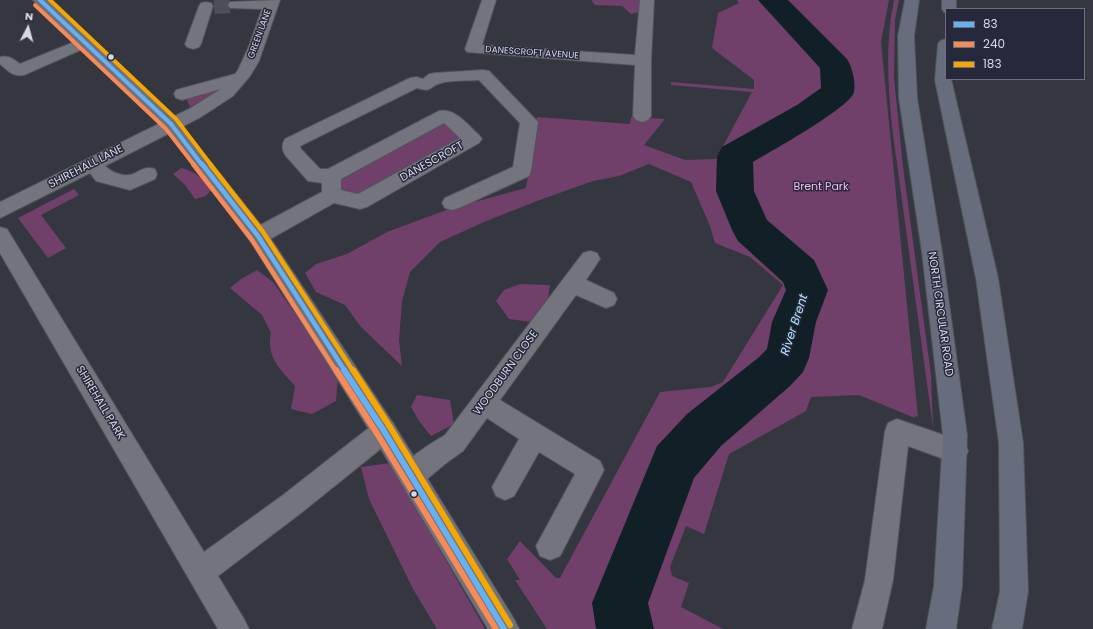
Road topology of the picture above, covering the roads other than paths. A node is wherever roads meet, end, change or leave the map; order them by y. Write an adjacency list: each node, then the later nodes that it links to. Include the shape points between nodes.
1 (40, 0): 8 (main road)
2 (488, 0): 12 (street, DANESCROFT AVENUE, via 473,49)
3 (647, 0): 12 (street)
4 (912, 0): 31 (highway, NORTH CIRCULAR ROAD, via 906,36 908,98 942,332)
5 (272, 2): 7 (street); 13 (street, GREEN LANE, via 251,61)
6 (209, 4): 9 (street)
7 (235, 5)
8 (86, 42): 11 (street, via 18,71); 16 (main road)
9 (194, 44)
10 (945, 56): 40 (highway, via 943,80 987,278 1011,442 1014,591)
11 (6, 61)
12 (643, 61): 15 (street)
13 (241, 77): 14 (street); 16 (street, GREEN LANE, via 223,97 199,112)
14 (182, 94)
15 (642, 116)
16 (171, 124): 17 (street, SHIREHALL LANE); 24 (main road)
17 (92, 164): 18 (street, via 103,176 130,184); 22 (street, SHIREHALL LANE)
18 (148, 174)
19 (331, 176): 20 (street); 20 (street, DANESCROFT, via 445,114 473,139 360,202); 21 (street, via 315,176 292,151 291,143 416,82 426,85 435,78 483,75 530,122 522,171)
20 (332, 194): 24 (street)
21 (452, 203)
22 (0, 211)
23 (0, 235): 35 (street, SHIREHALL PARK)
24 (258, 236): 29 (main road)
25 (590, 259): 26 (street, WOODBURN CLOSE)
26 (572, 283): 27 (street); 28 (street, WOODBURN CLOSE)
27 (606, 299)
28 (484, 403): 30 (street); 32 (street, WOODBURN CLOSE, via 454,443)
29 (384, 430): 32 (main road); 35 (street, via 292,504)
30 (535, 435): 33 (street); 34 (street, via 590,470)
31 (955, 451): 38 (street, via 897,431 879,580); 39 (highway, NORTH CIRCULAR ROAD, via 948,586)
32 (411, 476): 37 (main road)
33 (505, 487)
34 (550, 546)
35 (200, 572): 36 (street, SHIREHALL PARK)
36 (234, 629)
37 (504, 629)
38 (867, 629)
39 (941, 629)
40 (1007, 629)

